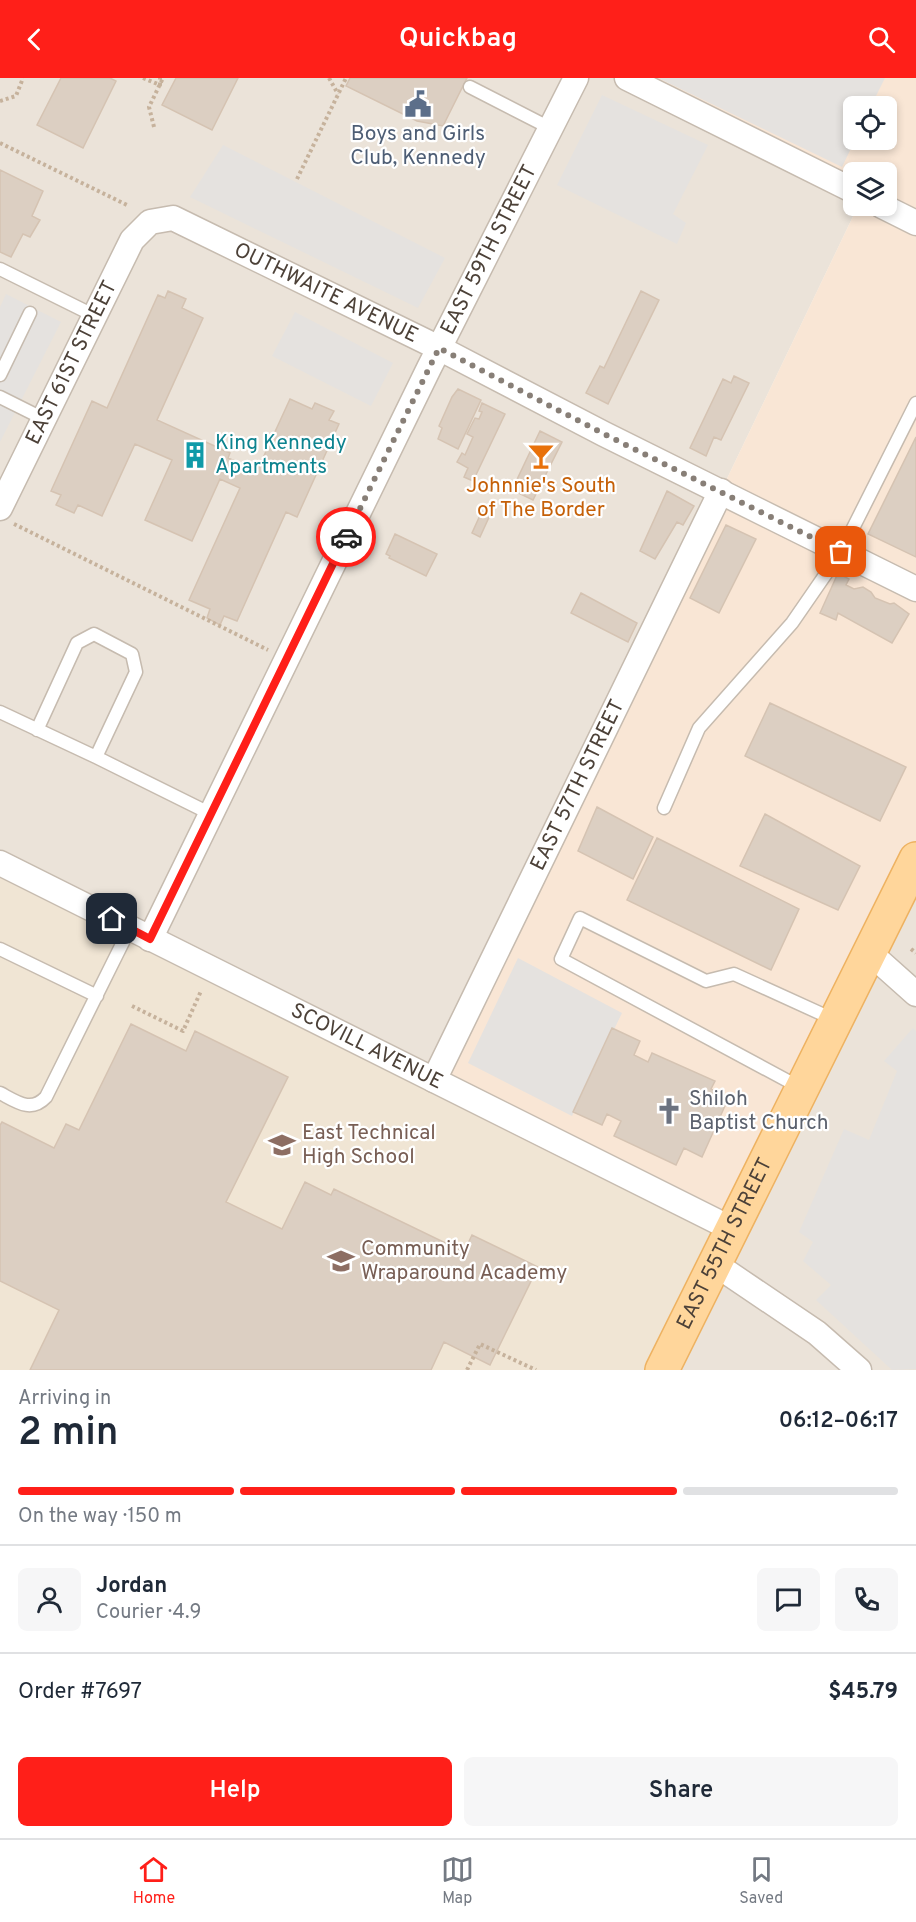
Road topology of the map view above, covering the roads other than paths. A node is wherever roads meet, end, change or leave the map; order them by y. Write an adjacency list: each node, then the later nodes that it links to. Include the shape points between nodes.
1 (576, 78): 4 (street, EAST 59TH STREET)
2 (627, 78): 5 (street)
3 (470, 87): 4 (lane)
4 (550, 128): 12 (street, EAST 59TH STREET)
5 (843, 186)
6 (897, 214): 8 (street)
7 (150, 222): 11 (street, EAST 61ST STREET, via 132,240); 12 (street, OUTHWAITE AVENUE, via 173,218)
8 (916, 223)
9 (0, 269): 11 (lane)
10 (30, 313): 13 (lane)
11 (95, 316): 16 (street, EAST 61ST STREET)
12 (439, 348): 17 (street, OUTHWAITE AVENUE); 25 (street, EAST 59TH STREET)
13 (0, 375)
14 (0, 396): 16 (lane)
15 (916, 403): 19 (lane)
16 (44, 418): 18 (street, EAST 61ST STREET)
17 (722, 491): 19 (street, OUTHWAITE AVENUE); 34 (street, EAST 57TH STREET)
18 (6, 515)
19 (841, 552): 20 (street, OUTHWAITE AVENUE); 24 (lane, via 792,623 699,728)
20 (916, 589)
21 (0, 712): 22 (lane)
22 (37, 730): 23 (lane); 23 (lane, via 76,643 94,634 132,654 136,672)
23 (96, 757): 25 (lane)
24 (664, 808)
25 (211, 814): 28 (street, EAST 59TH STREET)
26 (916, 859): 30 (main road, EAST 55TH STREET)
27 (0, 862): 28 (street, SCOVILL AVENUE)
28 (140, 933): 32 (lane); 34 (street, SCOVILL AVENUE)
29 (0, 949): 32 (lane)
30 (870, 952): 31 (street); 33 (main road, EAST 55TH STREET)
31 (916, 994)
32 (97, 996): 36 (lane, via 40,1104 30,1106)
33 (836, 1020): 35 (main road, EAST 55TH STREET); 35 (lane, via 734,974 706,981 580,918 561,959)
34 (434, 1080): 37 (street, SCOVILL AVENUE)
35 (802, 1089): 37 (main road, EAST 55TH STREET)
36 (0, 1094)
37 (732, 1229): 38 (main road, EAST 55TH STREET)
38 (715, 1264): 39 (main road, EAST 55TH STREET); 40 (street, via 817,1333)
39 (662, 1370)
40 (859, 1370)

